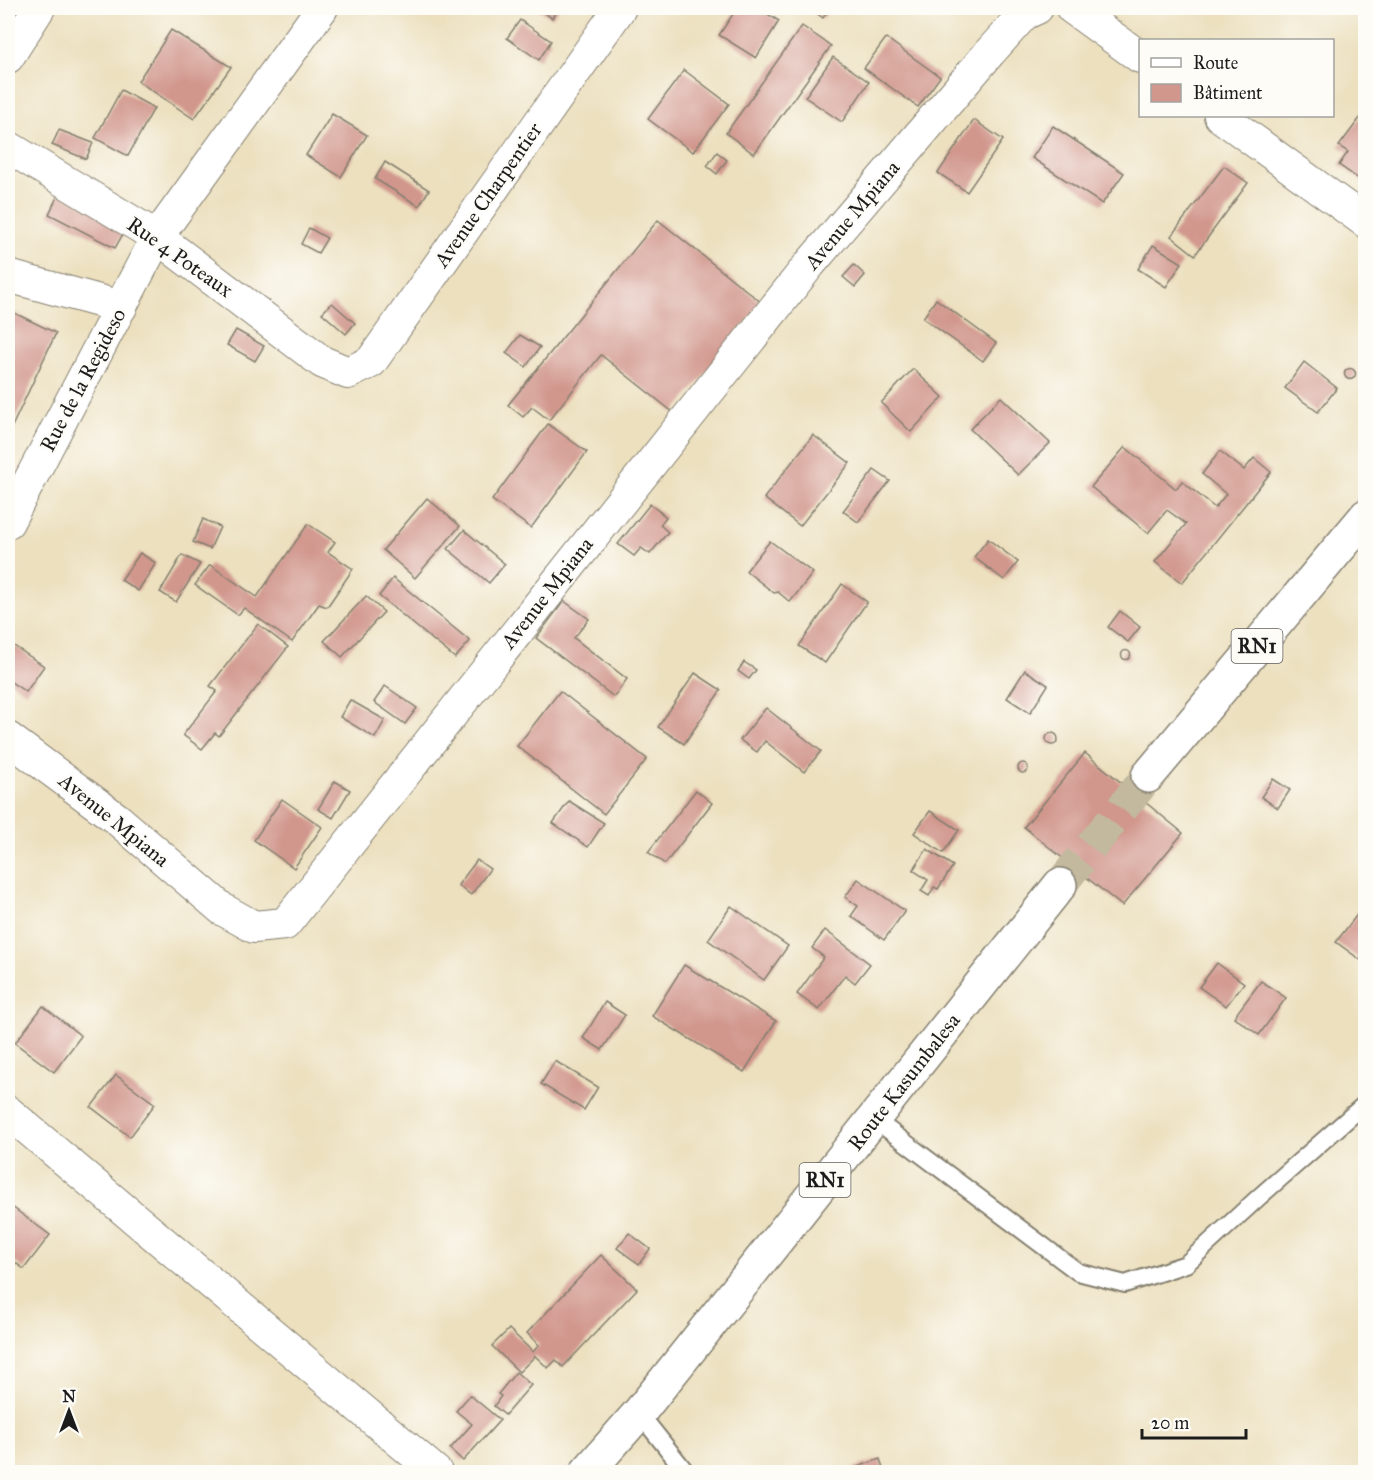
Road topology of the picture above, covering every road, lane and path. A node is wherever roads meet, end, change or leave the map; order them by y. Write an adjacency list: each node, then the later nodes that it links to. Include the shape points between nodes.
1 (39, 8): 7 (street)
2 (322, 8): 11 (street, Rue de la Regideso)
3 (620, 8): 14 (street, Avenue Charpentier, via 371,362)
4 (1037, 8): 17 (street, Avenue Mpiana, via 1024,14 990,51 809,265 285,924 254,927 222,909 117,819)
5 (1072, 8): 6 (street)
6 (1139, 56)
7 (8, 57)
8 (1221, 117): 10 (street)
9 (8, 147): 11 (street, Rue 4 Poteaux)
10 (1365, 222)
11 (157, 237): 13 (street, Rue de la Regideso); 14 (street, Rue 4 Poteaux, via 322,362)
12 (8, 276): 13 (street)
13 (121, 307): 16 (street, Rue de la Regideso)
14 (348, 373)
15 (1365, 516): 18 (highway, RN1)
16 (8, 522)
17 (8, 738)
18 (1148, 776)
19 (1060, 885): 22 (highway, Route Kasumbalesa / RN1)
20 (1365, 1103): 22 (lane, via 1186,1264 1125,1284 1078,1272)
21 (8, 1112): 24 (street)
22 (874, 1119): 23 (highway, Route Kasumbalesa / RN1)
23 (639, 1413): 25 (highway, Route Kasumbalesa / RN1); 26 (lane)
24 (436, 1473)
25 (587, 1473)
26 (686, 1473)

